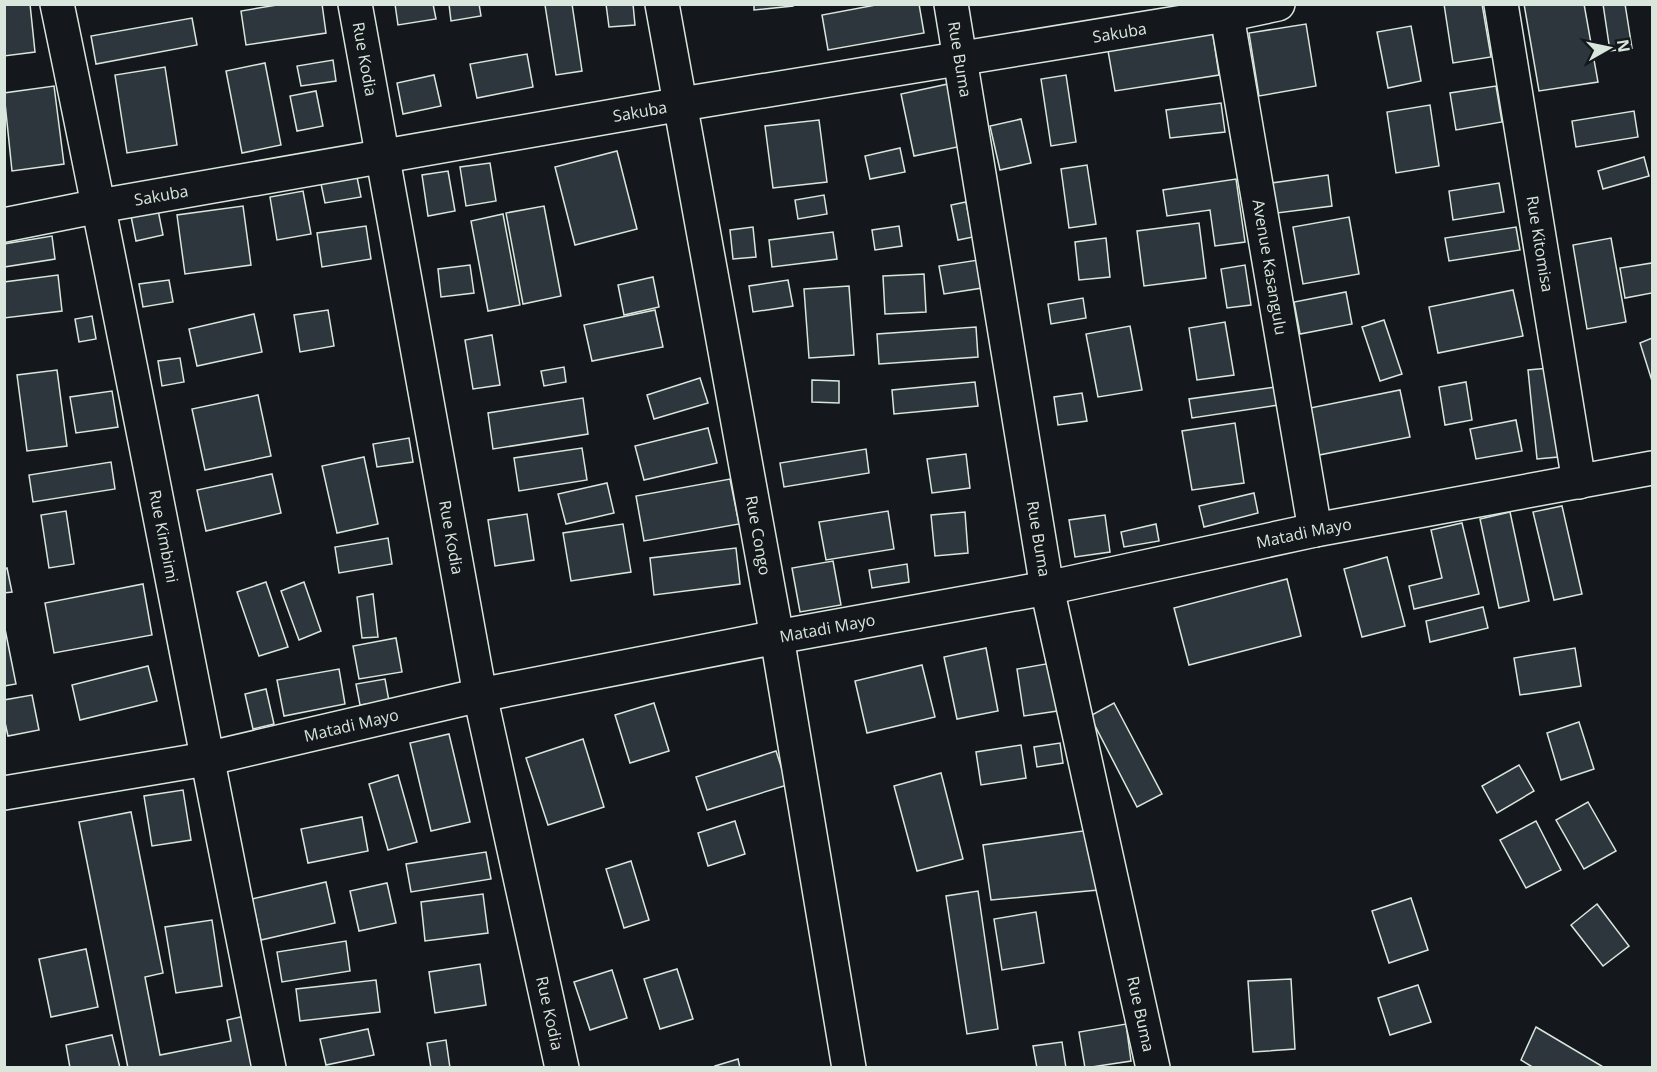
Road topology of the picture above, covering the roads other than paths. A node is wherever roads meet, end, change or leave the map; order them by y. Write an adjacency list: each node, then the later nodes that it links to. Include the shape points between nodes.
1 (57, 4): 11 (street, Rue Kimbimi)
2 (355, 4): 10 (street, Rue Kodia)
3 (662, 4): 9 (street, Rue Congo)
4 (951, 4): 8 (street, Rue Buma)
5 (1278, 4): 7 (street, Sakuba)
6 (1501, 4): 14 (street, Rue Kitomisa)
7 (1226, 10): 8 (street, Sakuba); 15 (street, Avenue Kasangulu)
8 (960, 58): 9 (street, Sakuba); 16 (street, Rue Buma)
9 (682, 104): 10 (street, Sakuba); 17 (street, Rue Congo)
10 (382, 158): 11 (street, Sakuba); 18 (street, Rue Kodia)
11 (99, 206): 12 (street, Sakuba); 19 (street, Rue Kimbimi)
12 (4, 225)
13 (1653, 468): 14 (street, Matadi Mayo)
14 (1579, 482): 15 (street, Matadi Mayo)
15 (1315, 530): 16 (street, Matadi Mayo)
16 (1047, 588): 17 (street, Matadi Mayo); 24 (street, Rue Buma)
17 (777, 637): 18 (street, Matadi Mayo); 23 (street, Rue Congo)
18 (480, 695): 19 (street, Matadi Mayo); 22 (street, Rue Kodia)
19 (206, 759): 20 (street, Matadi Mayo); 21 (street, Rue Kimbimi)
20 (4, 793)
21 (269, 1068)
22 (562, 1068)
23 (849, 1068)
24 (1153, 1068)

